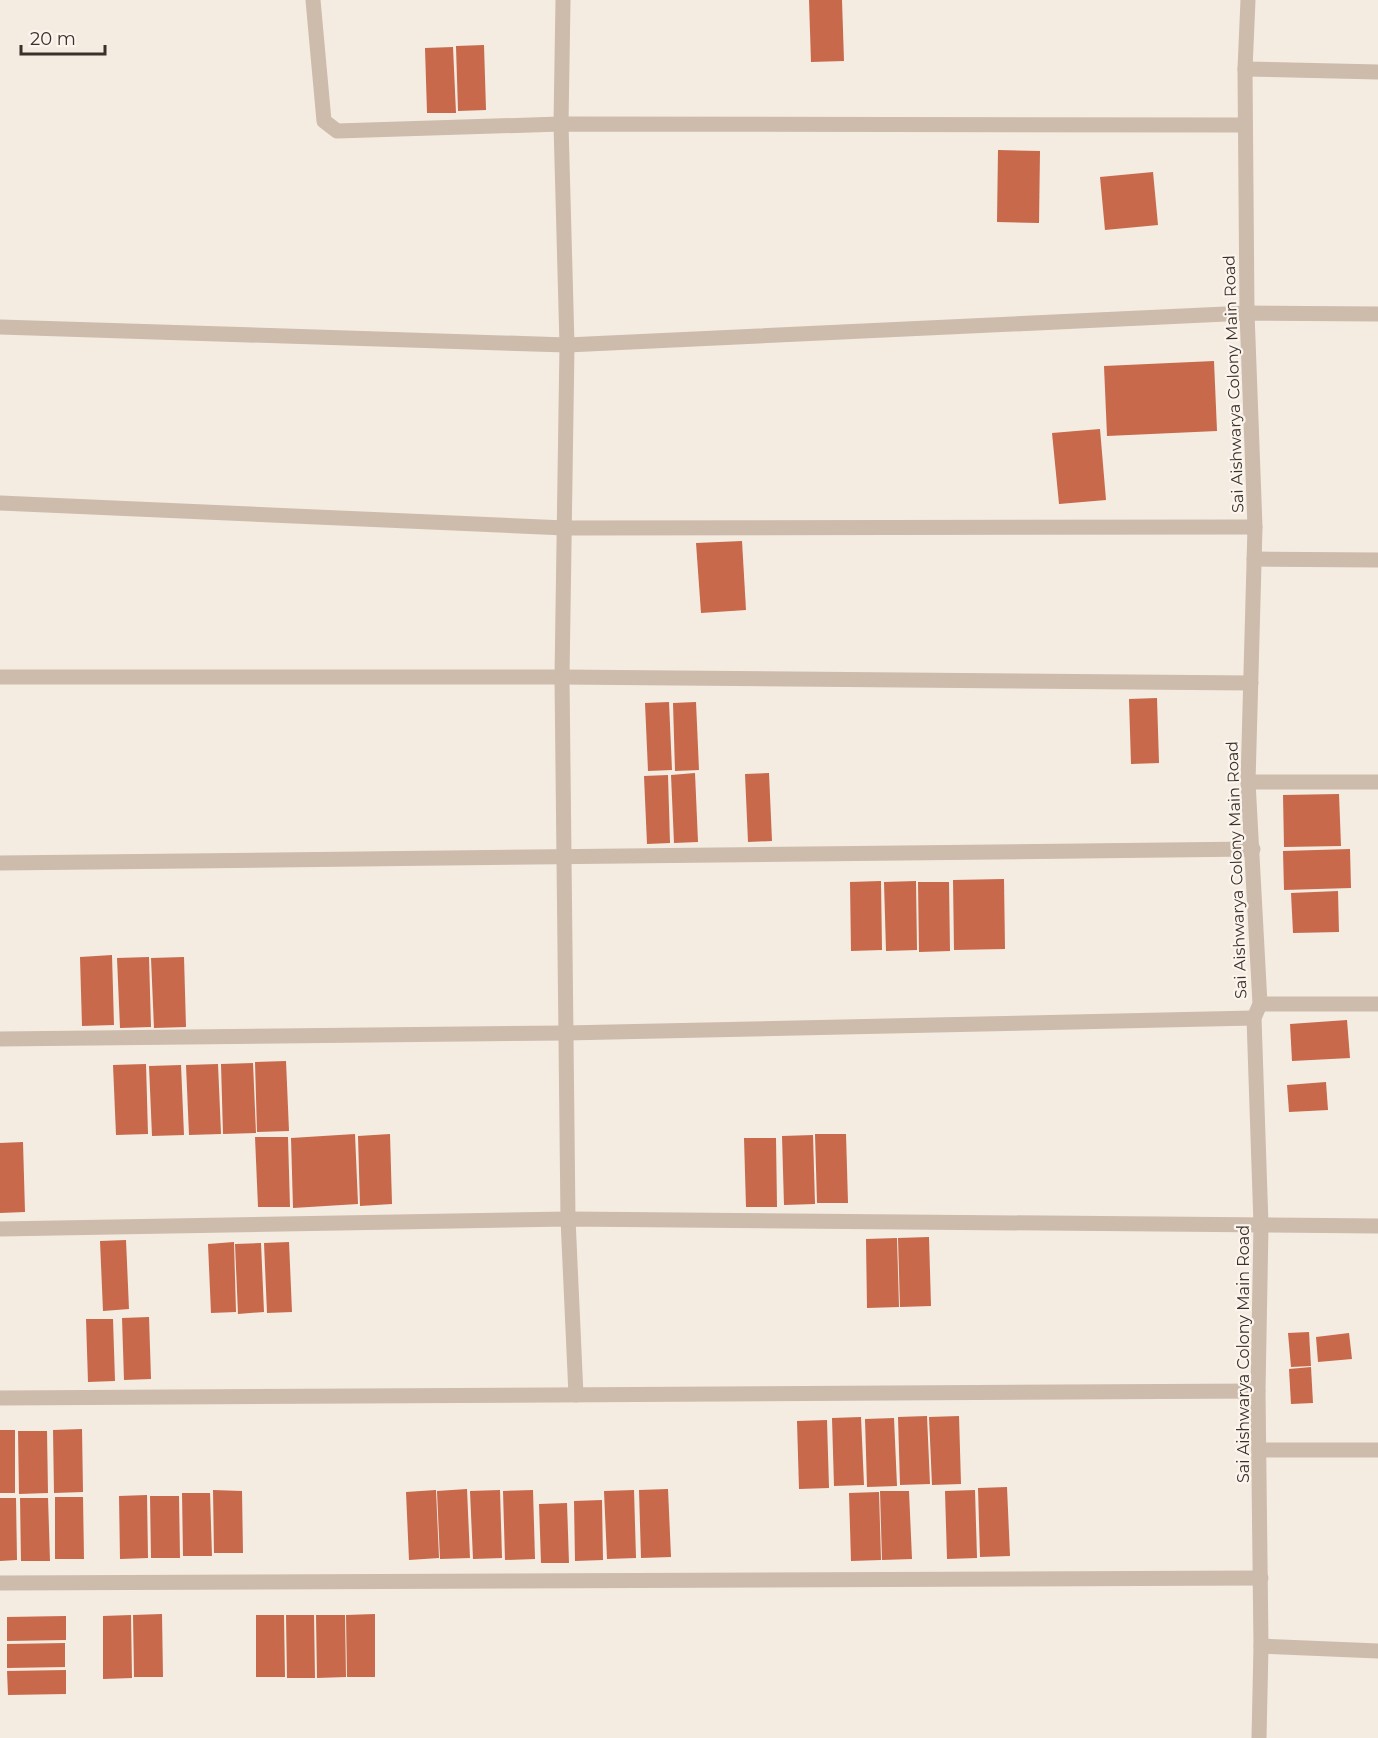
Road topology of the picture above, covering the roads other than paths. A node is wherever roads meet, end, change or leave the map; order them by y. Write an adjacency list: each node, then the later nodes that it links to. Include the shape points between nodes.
1 (313, 0): 6 (street, via 324,121 337,131)
2 (563, 0): 6 (street)
3 (1248, 0): 4 (street, Sai Aishwarya Colony Main Road)
4 (1245, 69): 5 (street); 7 (street, Sai Aishwarya Colony Main Road)
5 (1378, 72)
6 (561, 124): 7 (street); 11 (street)
7 (1245, 124): 8 (street, Sai Aishwarya Colony Main Road)
8 (1247, 313): 9 (street); 11 (street); 13 (street, Sai Aishwarya Colony Main Road)
9 (1378, 314)
10 (0, 327): 11 (street)
11 (567, 345): 14 (street)
12 (0, 503): 14 (street)
13 (1255, 527): 14 (street); 15 (street, Sai Aishwarya Colony Main Road)
14 (565, 528): 18 (street)
15 (1254, 559): 16 (street); 19 (street, Sai Aishwarya Colony Main Road)
16 (1378, 560)
17 (0, 677): 18 (street)
18 (562, 677): 19 (street); 23 (street)
19 (1251, 683): 20 (street, Sai Aishwarya Colony Main Road)
20 (1248, 782): 21 (street); 22 (street, Sai Aishwarya Colony Main Road)
21 (1378, 782)
22 (1253, 849): 23 (street); 26 (street, Sai Aishwarya Colony Main Road)
23 (564, 858): 24 (street); 27 (street)
24 (0, 863)
25 (1378, 1004): 26 (street)
26 (1257, 1011): 27 (street); 30 (street, Sai Aishwarya Colony Main Road)
27 (565, 1033): 28 (street); 29 (street)
28 (0, 1039)
29 (568, 1219): 30 (street); 32 (street); 34 (street)
30 (1262, 1225): 31 (street); 33 (street, Sai Aishwarya Colony Main Road)
31 (1378, 1226)
32 (0, 1229)
33 (1258, 1391): 34 (street); 36 (street, Sai Aishwarya Colony Main Road)
34 (576, 1395): 35 (street)
35 (0, 1398)
36 (1260, 1450): 37 (street); 38 (street, Sai Aishwarya Colony Main Road)
37 (1378, 1450)
38 (1261, 1578): 39 (street); 40 (street, Sai Aishwarya Colony Main Road)
39 (0, 1583)
40 (1261, 1646): 41 (street); 42 (street, Sai Aishwarya Colony Main Road)
41 (1378, 1651)
42 (1259, 1738)

